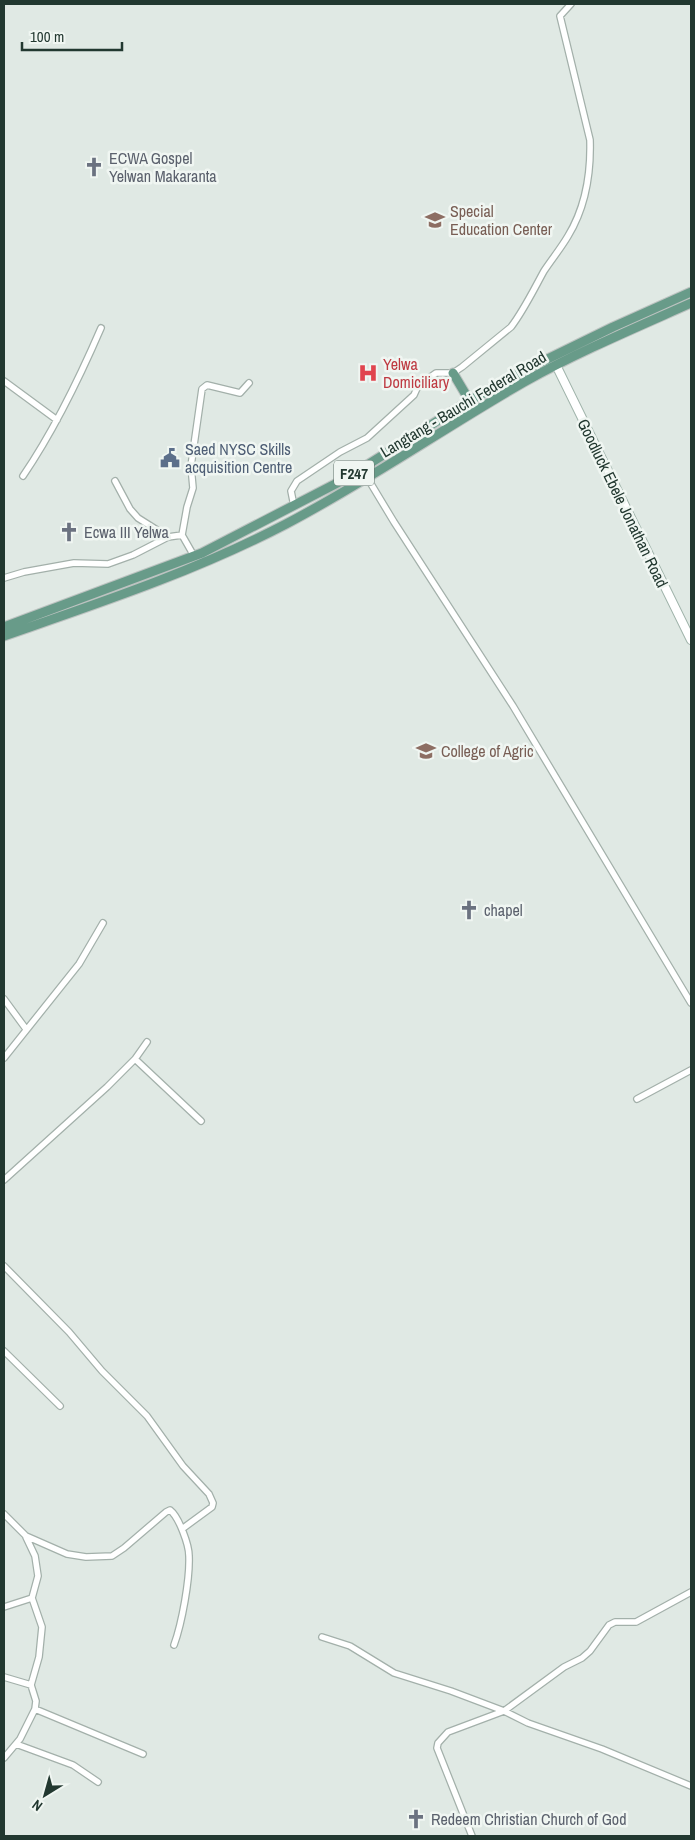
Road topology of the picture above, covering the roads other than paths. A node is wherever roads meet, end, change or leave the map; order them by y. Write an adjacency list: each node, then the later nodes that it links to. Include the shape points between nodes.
1 (571, 4): 6 (street, via 560,16 590,140 591,161 579,211 569,235 517,319 495,341)
2 (691, 292): 9 (main road, F247, via 569,348)
3 (691, 303): 5 (main road, Langtang - Bauchi Federal Road / F247)
4 (101, 328): 11 (street)
5 (556, 365): 10 (main road, Langtang - Bauchi Federal Road / F247); 23 (main road, Goodluck Ebele Jonathan Road)
6 (453, 373): 9 (main road); 16 (street, via 436,373 418,386 414,395 367,438 298,481 292,491)
7 (4, 380): 11 (street)
8 (249, 382): 17 (street, via 240,393 207,385 202,389 191,466 193,488)
9 (469, 401): 10 (main road); 12 (main road, F247)
10 (477, 411): 14 (main road, Langtang - Bauchi Federal Road / F247)
11 (57, 420): 13 (street)
12 (362, 469): 14 (street); 16 (main road, F247)
13 (23, 476)
14 (368, 478): 22 (main road, Langtang - Bauchi Federal Road / F247, via 288,524 209,561); 26 (street, via 513,706)
15 (115, 480): 18 (street, via 138,518)
16 (294, 506): 19 (main road, F247)
17 (182, 536): 18 (street); 19 (street)
18 (168, 537): 20 (street, via 108,564 74,563)
19 (194, 556): 21 (main road, F247)
20 (4, 578)
21 (4, 627)
22 (4, 636)
23 (691, 640)
24 (103, 923): 27 (street, via 79,964)
25 (4, 999): 27 (street)
26 (691, 1003)
27 (26, 1029): 29 (street)
28 (147, 1042): 30 (street)
29 (4, 1058)
30 (135, 1059): 33 (street); 34 (street)
31 (691, 1070): 32 (street)
32 (637, 1099)
33 (201, 1121)
34 (4, 1180)
35 (4, 1266): 39 (street, via 143,1411 183,1466 209,1494 212,1506)
36 (4, 1351): 37 (street)
37 (60, 1406)
38 (4, 1514): 40 (street)
39 (182, 1528): 40 (street, via 170,1510 112,1556 86,1558 67,1554); 45 (street, via 189,1555 183,1608)
40 (26, 1536): 42 (street, via 36,1556 38,1576)
41 (691, 1592): 49 (street, via 636,1622 609,1625 582,1658 564,1667)
42 (32, 1598): 43 (street); 47 (street, via 42,1627 39,1657)
43 (4, 1607)
44 (322, 1637): 49 (street, via 350,1646 394,1674)
45 (174, 1645)
46 (4, 1676): 47 (street)
47 (31, 1685): 48 (street)
48 (35, 1709): 50 (street); 51 (street)
49 (504, 1711): 54 (street); 55 (street, via 448,1732 438,1743 437,1748)
50 (16, 1744): 52 (street); 53 (street, via 73,1764)
51 (143, 1754)
52 (4, 1758)
53 (98, 1782)
54 (691, 1786)
55 (472, 1836)

